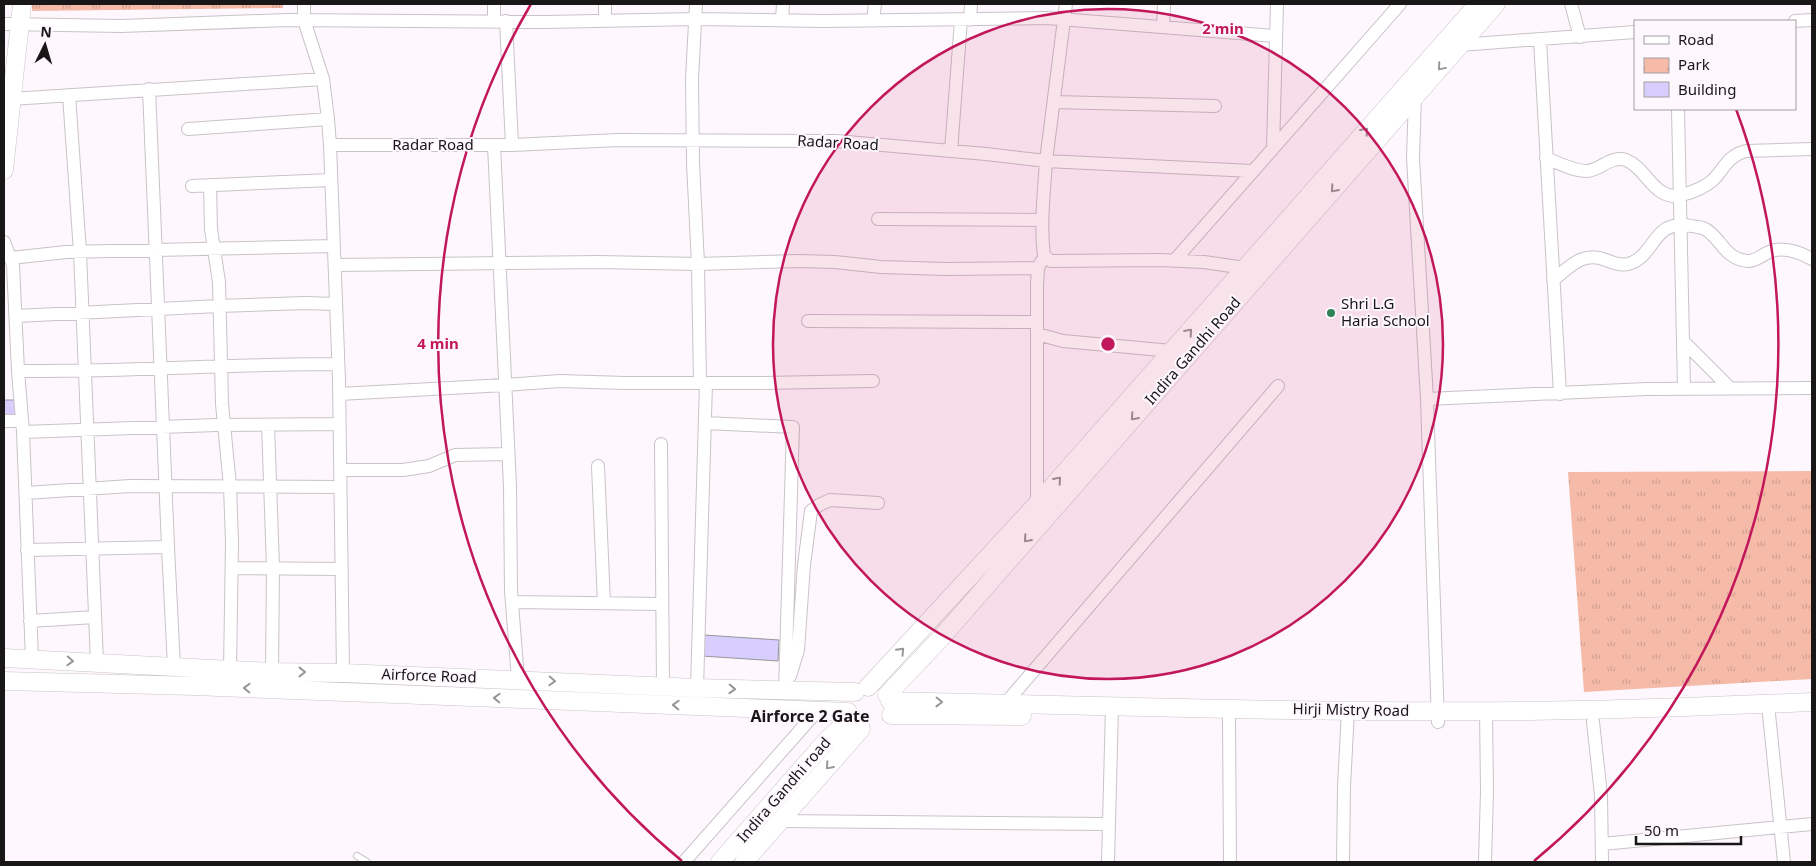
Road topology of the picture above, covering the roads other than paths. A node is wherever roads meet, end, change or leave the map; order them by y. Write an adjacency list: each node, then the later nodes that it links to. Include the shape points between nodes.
1 (22, 4): 26 (main road)
2 (304, 4): 18 (street)
3 (494, 4): 23 (street)
4 (605, 4): 19 (street)
5 (696, 4): 16 (street)
6 (783, 4): 20 (street)
7 (875, 4): 24 (street)
8 (971, 4): 21 (street)
9 (1066, 4): 17 (street)
10 (1164, 4): 27 (street)
11 (1277, 4): 30 (street)
12 (1400, 4): 49 (street)
13 (1478, 4): 34 (main road, Indira Gandhi Road)
14 (1496, 4): 33 (main road, Indira Gandhi Road)
15 (1571, 4): 31 (street)
16 (696, 19): 19 (street); 20 (street); 45 (street, via 692,79)
17 (1064, 19): 21 (street); 27 (street); 40 (street)
18 (304, 20): 23 (street); 26 (street, via 121,26); 35 (street)
19 (605, 20): 23 (street)
20 (782, 20): 24 (street)
21 (966, 20): 24 (street); 51 (street)
22 (1812, 20): 25 (street); 28 (street)
23 (500, 21): 48 (street)
24 (873, 21)
25 (1796, 21)
26 (12, 25): 39 (main road)
27 (1162, 26): 30 (street)
28 (1812, 27)
29 (1634, 32): 31 (street)
30 (1276, 36): 49 (street)
31 (1580, 37): 32 (street)
32 (1540, 40): 33 (street); 52 (street)
33 (1460, 45): 34 (main road); 37 (main road, Indira Gandhi Road, one-way to 37)
34 (1440, 47): 37 (main road, Indira Gandhi Road)
35 (322, 78): 36 (street); 43 (street)
36 (150, 89): 38 (street); 66 (street)
37 (1409, 92): 76 (main road, Indira Gandhi Road, one-way to 37); 101 (street); 153 (main road, Indira Gandhi Road, one-way to 153)
38 (69, 94): 39 (street); 67 (street)
39 (11, 99): 54 (main road)
40 (1054, 102): 41 (street); 53 (street)
41 (1214, 106)
42 (1678, 110): 59 (street)
43 (328, 119): 44 (street); 46 (street)
44 (188, 129)
45 (693, 140): 48 (street, Radar Road); 51 (street, Radar Road, via 836,141); 73 (street)
46 (330, 145): 47 (street, Radar Road); 56 (street)
47 (494, 145): 48 (street, Radar Road); 72 (street)
48 (512, 145)
49 (1273, 148): 55 (street)
50 (1812, 150): 59 (street, via 1746,151 1737,154 1712,181)
51 (951, 151): 53 (street, Radar Road)
52 (1546, 158): 59 (street, via 1585,171 1622,159 1638,168 1663,193); 77 (street)
53 (1046, 161): 55 (street, Radar Road); 61 (street)
54 (4, 170)
55 (1252, 171): 71 (street)
56 (331, 180): 58 (street); 64 (street)
57 (192, 186): 58 (street)
58 (210, 186): 65 (street)
59 (1680, 195): 62 (street)
60 (878, 219): 61 (street)
61 (1041, 220): 68 (street)
62 (1680, 224): 70 (street, via 1704,228 1740,260 1750,261 1777,249); 77 (street, via 1666,228 1636,261 1615,264 1591,256 1580,259); 85 (street)
63 (4, 242): 69 (street)
64 (334, 246): 65 (street); 74 (street)
65 (214, 249): 66 (street); 79 (street)
66 (156, 251): 67 (street); 80 (street)
67 (80, 252): 69 (street); 81 (street)
68 (1044, 256): 71 (street, via 1051,261 1063,262); 75 (street)
69 (11, 258): 82 (street)
70 (1812, 259)
71 (1174, 261): 76 (street)
72 (500, 263): 73 (street); 74 (street); 94 (street)
73 (698, 264): 75 (street, via 799,261 945,269); 93 (street)
74 (335, 265): 78 (street)
75 (1038, 268): 84 (street)
76 (1245, 268): 86 (main road, Indira Gandhi Road, one-way to 76)
77 (1553, 280): 100 (street)
78 (336, 304): 79 (street); 87 (street)
79 (219, 306): 80 (street); 88 (street)
80 (159, 310): 81 (street); 89 (street)
81 (82, 312): 82 (street); 91 (street)
82 (16, 316): 90 (street)
83 (808, 321): 84 (street)
84 (1037, 328): 86 (street, via 1062,341); 121 (street)
85 (1683, 341): 97 (street); 98 (street)
86 (1172, 351): 121 (main road, Indira Gandhi Road, one-way to 86)
87 (338, 364): 88 (street); 99 (street)
88 (222, 366): 89 (street); 105 (street)
89 (161, 368): 91 (street); 108 (street)
90 (18, 371): 91 (street); 107 (street)
91 (85, 372): 109 (street)
92 (873, 381): 93 (street)
93 (703, 383): 94 (street, via 560,381); 103 (street)
94 (505, 385): 99 (street); 111 (street)
95 (1278, 386): 147 (street)
96 (1812, 388): 98 (street)
97 (1684, 389): 98 (street); 100 (street)
98 (1731, 389)
99 (339, 394): 104 (street)
100 (1560, 394): 101 (street)
101 (1428, 399): 154 (street)
102 (4, 421): 107 (street)
103 (705, 423): 143 (street); 145 (street, via 793,428)
104 (339, 424): 106 (street); 113 (street)
105 (224, 425): 106 (street); 108 (street); 115 (street)
106 (268, 425): 116 (street)
107 (22, 426): 109 (street); 119 (street)
108 (164, 427): 109 (street); 114 (street)
109 (87, 430): 118 (street)
110 (661, 444): 130 (street)
111 (508, 454): 113 (street, via 455,455 429,466 403,470); 128 (street)
112 (598, 466): 129 (street)
113 (341, 470): 117 (street)
114 (166, 486): 115 (street); 118 (street); 122 (street)
115 (230, 486): 116 (street); 126 (street)
116 (271, 486): 117 (street); 125 (street)
117 (340, 487): 127 (street)
118 (90, 489): 119 (street); 123 (street)
119 (26, 493): 124 (street)
120 (878, 503): 145 (street, via 830,500 811,512 798,650)
121 (1037, 504): 144 (main road, Indira Gandhi Road, one-way to 121)
122 (168, 547): 123 (street); 136 (street)
123 (92, 548): 124 (street); 131 (street)
124 (27, 550): 132 (street)
125 (273, 567): 126 (street); 127 (street); 138 (street)
126 (232, 568): 137 (street)
127 (342, 569): 139 (street)
128 (512, 602): 129 (street); 140 (street)
129 (604, 603): 130 (street)
130 (662, 604): 142 (street)
131 (95, 617): 132 (street); 135 (street)
132 (30, 621): 134 (street)
133 (4, 658): 134 (main road, Airforce Road)
134 (32, 659): 135 (main road, Airforce Road, one-way to 135)
135 (97, 663): 136 (main road, Airforce Road)
136 (174, 667): 137 (main road, Airforce Road)
137 (230, 670): 138 (main road, Airforce Road)
138 (272, 672): 139 (main road, Airforce Road, one-way to 139)
139 (343, 673): 140 (main road, Airforce Road)
140 (518, 679): 142 (main road, Airforce Road, one-way to 142)
141 (4, 681): 148 (main road, Airforce Road, one-way to 141)
142 (663, 686): 143 (main road, Airforce Road)
143 (697, 688): 145 (main road, Airforce Road, one-way to 145)
144 (862, 689): 145 (main road, Airforce Road); 153 (main road, via 875,687); 153 (main road, via 850,697)
145 (785, 690)
146 (1812, 702): 149 (main road, Hirji Mistry Road)
147 (1005, 704): 150 (main road, Hirji Mistry Road); 153 (main road, Hirji Mistry Road, one-way to 147)
148 (818, 710): 153 (main road, Airforce Road); 165 (street)
149 (1768, 710): 151 (main road, Hirji Mistry Road); 155 (main road, Hirji Mistry Road, via 1679,708); 157 (main road, Hirji Mistry Road); 161 (street)
150 (1112, 713): 152 (main road, Hirji Mistry Road); 153 (main road, Hirji Mistry Road); 156 (main road, Hirji Mistry Road); 159 (street)
151 (1812, 714)
152 (1348, 715): 154 (main road, Hirji Mistry Road); 156 (main road, Hirji Mistry Road); 170 (street)
153 (873, 716): 158 (main road, Indira Gandhi road, one-way to 158); 166 (main road, Indira Gandhi road, via 827,740)
154 (1438, 716): 155 (main road, Hirji Mistry Road)
155 (1486, 717): 157 (main road, Hirji Mistry Road); 171 (street)
156 (1229, 719): 169 (street)
157 (1593, 722): 162 (street, via 1599,768)
158 (780, 821): 159 (street); 167 (main road, Indira Gandhi road)
159 (1109, 824): 168 (street)
160 (1812, 824): 161 (street)
161 (1782, 826): 162 (street); 173 (street)
162 (1602, 844): 172 (street)
163 (357, 856): 164 (lane)
164 (367, 862)
165 (684, 862)
166 (720, 862)
167 (744, 862)
168 (1108, 862)
169 (1230, 862)
170 (1343, 862)
171 (1485, 862)
172 (1602, 862)
173 (1784, 862)

